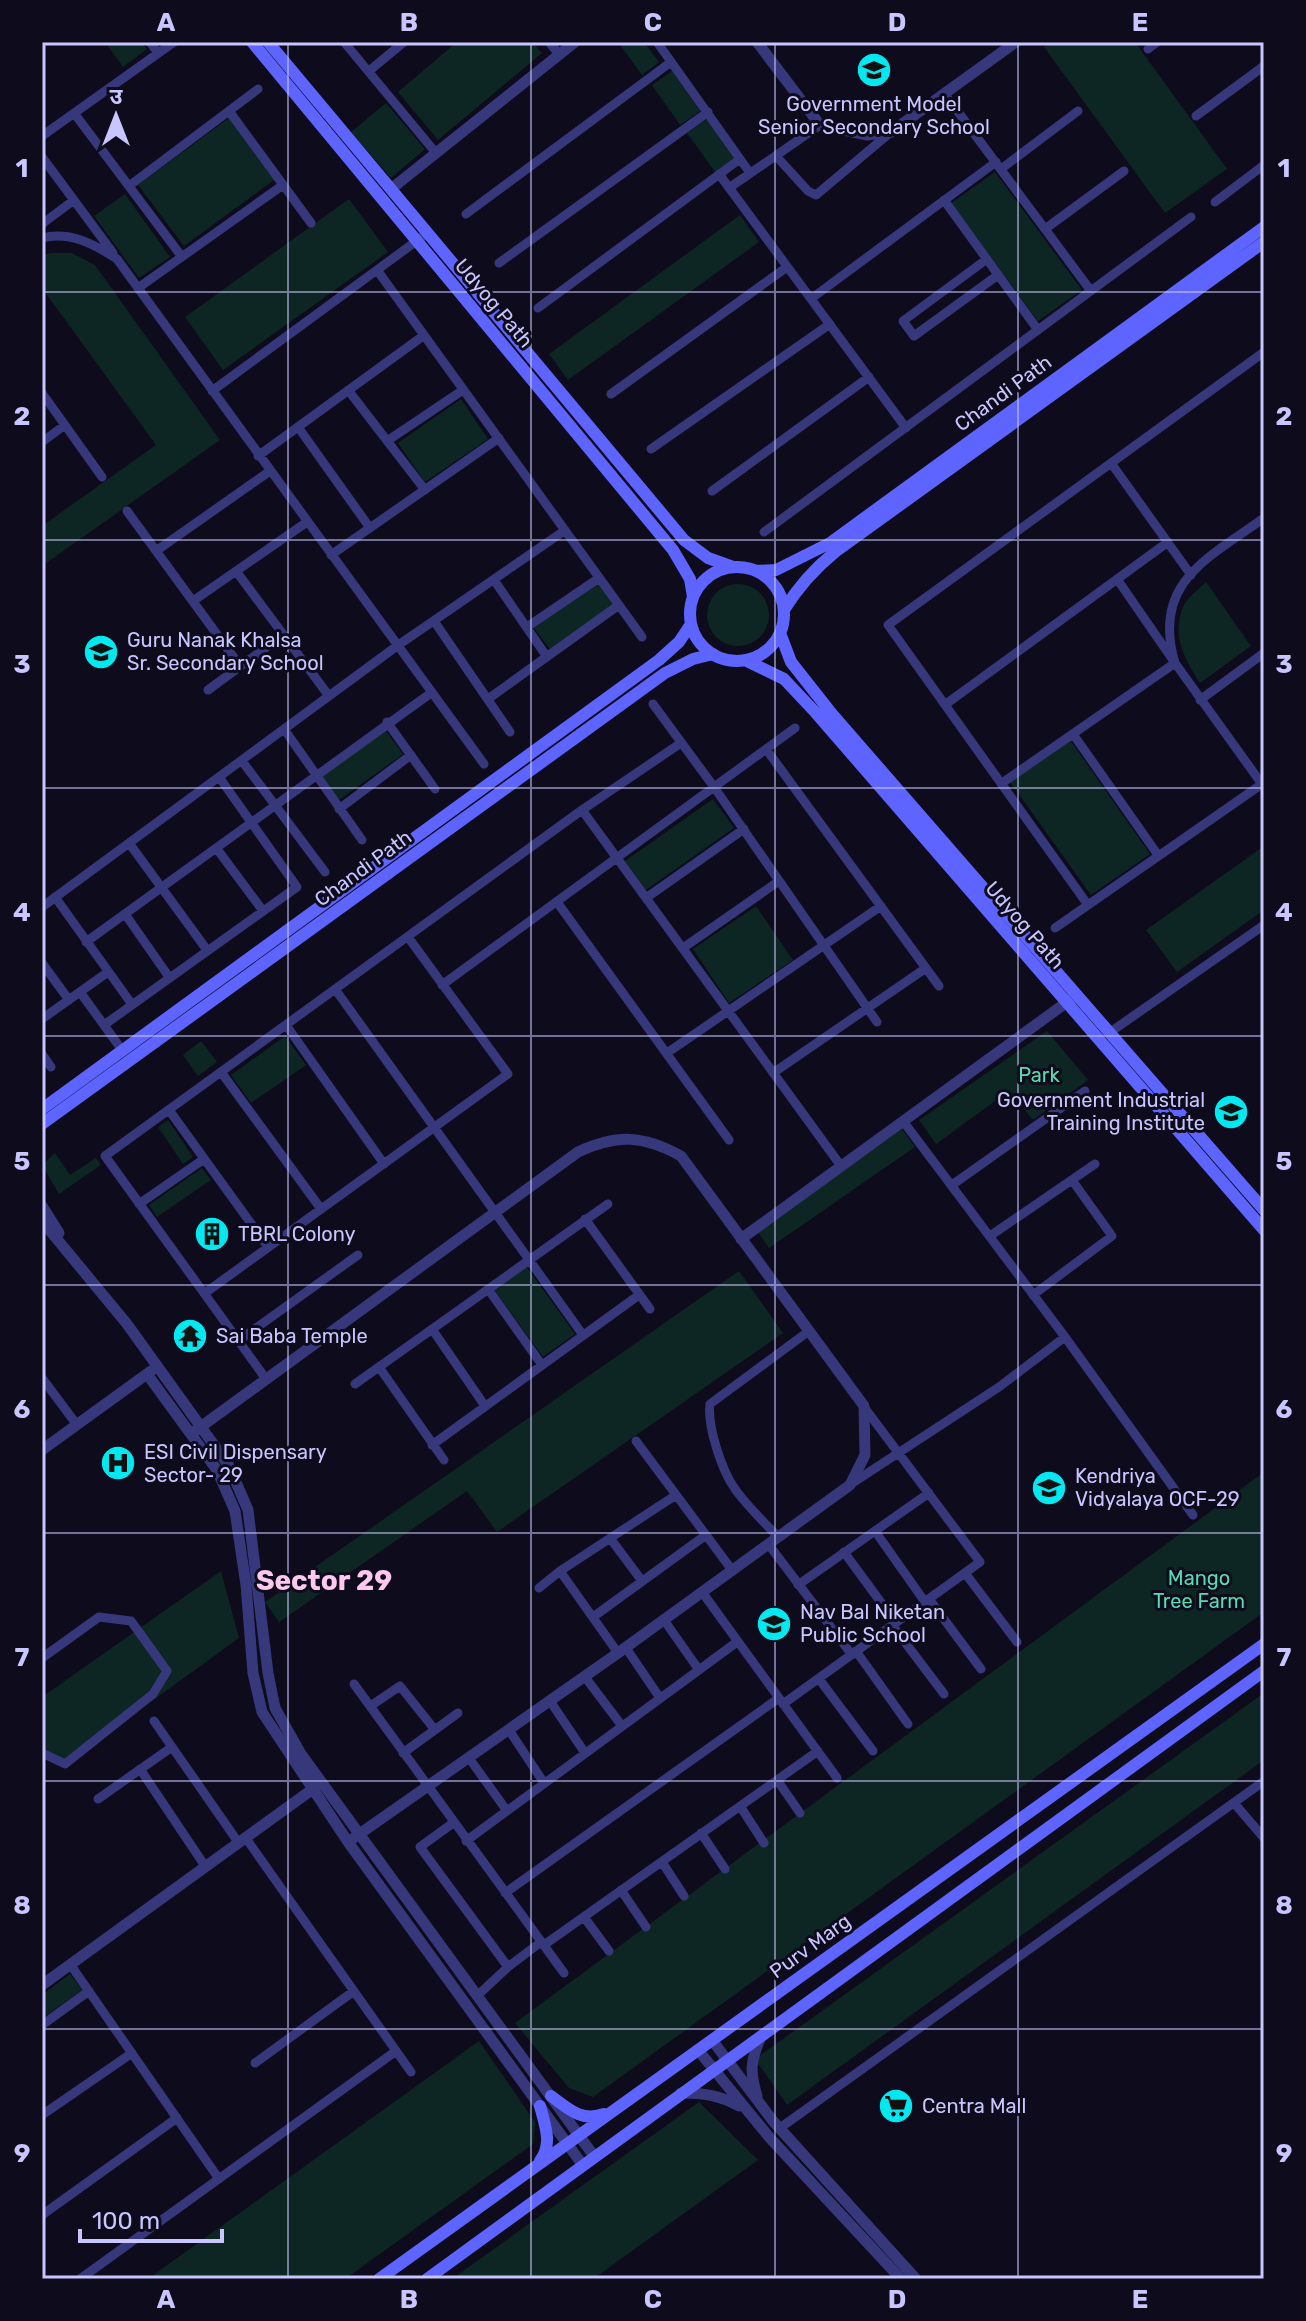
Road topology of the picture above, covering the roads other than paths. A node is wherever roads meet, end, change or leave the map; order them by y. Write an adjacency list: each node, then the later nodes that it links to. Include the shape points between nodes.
1 (150, 42): 14 (street)
2 (174, 42): 14 (street)
3 (252, 42): 51 (main road, Udyog Path)
4 (268, 42): 41 (main road, Udyog Path)
5 (344, 42): 18 (street)
6 (404, 42): 18 (street)
7 (549, 42): 15 (street)
8 (575, 42): 15 (street)
9 (657, 42): 16 (street)
10 (757, 42): 26 (street)
11 (1016, 42): 20 (street)
12 (1157, 42): 13 (street)
13 (1148, 49)
14 (158, 53): 24 (street)
15 (559, 54): 29 (street)
16 (671, 62): 23 (street); 45 (street)
17 (1264, 66): 25 (street)
18 (369, 71): 29 (street)
19 (258, 89): 21 (street)
20 (944, 93): 27 (street); 33 (street)
21 (229, 111): 38 (street); 39 (street)
22 (1078, 111): 33 (street)
23 (708, 112): 32 (street); 57 (street)
24 (74, 113): 28 (street); 39 (street)
25 (1196, 116)
26 (820, 125): 27 (street, via 867,135); 30 (street)
27 (891, 132): 30 (street, via 816,195)
28 (42, 136)
29 (436, 153): 41 (street)
30 (776, 156): 36 (street)
31 (42, 157): 42 (street)
32 (740, 159): 36 (street); 37 (street)
33 (998, 165): 43 (street); 50 (street)
34 (1264, 165): 44 (street)
35 (1124, 171): 50 (street)
36 (750, 173): 40 (street)
37 (719, 174): 40 (street); 64 (street)
38 (283, 185): 47 (street); 54 (street)
39 (129, 186): 54 (street)
40 (729, 188): 58 (street)
41 (391, 189): 51 (main road, Udyog Path)
42 (74, 200): 48 (street); 55 (street)
43 (944, 200): 56 (street); 63 (street)
44 (1215, 202)
45 (466, 214)
46 (1191, 217): 62 (street)
47 (311, 223)
48 (42, 224)
49 (1264, 227): 99 (main road, Chandi Path, via 830,543 776,570)
50 (1045, 229): 62 (street)
51 (422, 237): 59 (street); 97 (main road, Udyog Path, via 684,540 708,558); 104 (main road, Udyog Path, via 673,550 690,579)
52 (42, 238): 55 (street, via 78,238)
53 (1264, 242): 107 (main road, Chandi Path, via 835,552 806,578)
54 (182, 257): 61 (street)
55 (117, 259): 61 (street)
56 (987, 259): 60 (street); 60 (street, via 903,321 914,336)
57 (499, 263)
58 (787, 267): 63 (street); 74 (street)
59 (377, 270): 67 (street); 72 (street)
60 (998, 275): 66 (street)
61 (138, 288): 72 (street)
62 (1091, 291): 66 (street)
63 (812, 298): 65 (street)
64 (538, 308)
65 (830, 324): 69 (street); 81 (street)
66 (1038, 330): 77 (street)
67 (423, 336): 70 (street); 71 (street)
68 (1264, 352): 83 (street)
69 (869, 377): 77 (street); 87 (street)
70 (348, 390): 76 (street); 79 (street)
71 (463, 390): 78 (street); 79 (street)
72 (212, 391): 82 (street)
73 (42, 393): 75 (street)
74 (611, 394)
75 (65, 425): 80 (street); 85 (street)
76 (298, 427): 82 (street); 91 (street)
77 (906, 428): 93 (street)
78 (499, 438): 86 (street); 92 (street)
79 (387, 441): 86 (street)
80 (42, 442)
81 (651, 449)
82 (258, 456): 84 (street)
83 (1111, 463): 94 (street); 127 (street, via 888,625)
84 (270, 471): 90 (street); 95 (street)
85 (102, 477)
86 (425, 490): 91 (street)
87 (712, 491)
88 (127, 511): 95 (street)
89 (1264, 518): 100 (street)
90 (307, 522): 96 (street); 98 (street)
91 (370, 528): 96 (street)
92 (564, 531): 101 (street); 103 (street)
93 (764, 532)
94 (1168, 542): 100 (street); 102 (street)
95 (156, 551): 105 (street)
96 (331, 555): 114 (street)
97 (733, 567): 99 (main road); 104 (main road, via 703,581)
98 (236, 571): 105 (street); 112 (street)
99 (756, 571): 107 (main road, via 779,592)
100 (1191, 575): 119 (street, via 1169,612)
101 (599, 578): 106 (street); 110 (street)
102 (1117, 579): 119 (street); 127 (street)
103 (494, 580): 108 (street); 110 (street)
104 (693, 597): 109 (main road)
105 (193, 601): 120 (street)
106 (619, 605): 113 (street); 117 (street)
107 (784, 610): 111 (main road)
108 (434, 621): 114 (street); 124 (street)
109 (691, 624): 116 (main road); 190 (main road, Chandi Path, via 659,660)
110 (527, 627): 117 (street)
111 (780, 633): 118 (main road, via 771,647); 180 (main road, Udyog Path, via 791,662 832,714)
112 (283, 635): 120 (street); 123 (street)
113 (642, 637)
114 (397, 646): 122 (street); 123 (street)
115 (1264, 653): 125 (street)
116 (713, 654): 118 (main road); 197 (main road, Chandi Path, via 665,673)
117 (547, 657): 124 (street)
118 (745, 660): 180 (main road, Udyog Path, via 784,679)
119 (1175, 663): 125 (street); 132 (street)
120 (240, 666): 121 (street)
121 (208, 690)
122 (431, 693): 128 (street); 137 (street)
123 (329, 696): 130 (street)
124 (488, 699): 131 (street)
125 (1200, 700): 141 (street)
126 (653, 704): 133 (street)
127 (946, 704): 140 (street)
128 (387, 722): 135 (street); 138 (street)
129 (795, 728): 134 (street)
130 (284, 729): 136 (street); 138 (street)
131 (510, 732)
132 (1073, 734): 140 (street); 152 (street)
133 (681, 743): 142 (street); 146 (street)
134 (766, 749): 142 (street); 161 (street)
135 (411, 755): 143 (street); 145 (street)
136 (242, 761): 139 (street); 144 (street)
137 (484, 764)
138 (316, 775): 144 (street); 145 (street)
139 (219, 777): 147 (street); 150 (street)
140 (1002, 783): 160 (street)
141 (1263, 786): 152 (street)
142 (714, 787): 148 (street); 153 (street)
143 (435, 789)
144 (276, 806): 147 (street); 154 (street)
145 (339, 809): 149 (street)
146 (582, 810): 153 (street); 167 (street)
147 (251, 824): 151 (street); 163 (street, via 297,887)
148 (744, 829): 155 (street); 158 (street)
149 (362, 840)
150 (129, 843): 156 (street); 157 (street)
151 (217, 849): 156 (street); 163 (street)
152 (1158, 855): 160 (street)
153 (617, 858): 158 (street); 159 (street)
154 (325, 872)
155 (779, 881): 169 (street); 170 (street)
156 (161, 888): 164 (street); 171 (street)
157 (55, 897): 162 (street); 168 (street)
158 (646, 898): 170 (street)
159 (557, 902): 176 (street); 191 (street)
160 (1088, 905): 166 (street)
161 (881, 906): 169 (street); 173 (street)
162 (42, 907)
163 (263, 911): 171 (street)
164 (125, 914): 168 (street); 175 (street)
165 (1264, 925): 189 (street)
166 (1055, 928)
167 (408, 937): 176 (street); 178 (street)
168 (86, 942): 174 (street)
169 (824, 945): 183 (street); 184 (street)
170 (683, 948): 184 (street)
171 (207, 950): 175 (street)
172 (42, 963): 181 (street)
173 (926, 968): 177 (street); 183 (street)
174 (108, 972): 179 (street); 182 (street)
175 (169, 977): 182 (street)
176 (442, 985): 201 (street, via 508,1074)
177 (939, 986)
178 (335, 989): 188 (street); 201 (street)
179 (80, 992): 181 (street); 187 (street)
180 (1070, 999): 189 (main road, Udyog Path); 199 (street); 218 (main road, Udyog Path)
181 (69, 1000): 185 (street)
182 (131, 1003): 187 (street)
183 (867, 1008): 186 (street); 195 (street)
184 (728, 1011): 191 (street); 195 (street)
185 (42, 1019)
186 (877, 1022)
187 (104, 1025): 190 (street)
188 (286, 1025): 194 (street); 205 (street)
189 (1109, 1033): 214 (main road, Udyog Path)
190 (122, 1050): 197 (main road, Chandi Path)
191 (667, 1053): 203 (street)
192 (42, 1054): 193 (street)
193 (51, 1067)
194 (221, 1072): 198 (street); 213 (street)
195 (773, 1073): 207 (street)
196 (1085, 1091): 209 (street)
197 (46, 1109): 200 (main road, Chandi Path); 202 (main road)
198 (169, 1110): 204 (street); 210 (street, via 105,1156)
199 (903, 1121): 207 (street); 209 (street)
200 (42, 1124)
201 (434, 1128): 205 (street); 215 (street)
202 (42, 1132)
203 (729, 1140)
204 (204, 1159): 210 (street); 221 (street)
205 (384, 1164): 213 (street)
206 (1095, 1164): 208 (street)
207 (841, 1166): 220 (street)
208 (1072, 1180): 219 (street); 228 (street, via 1112,1236)
209 (952, 1185): 219 (street)
210 (139, 1204): 226 (street)
211 (608, 1204): 216 (street)
212 (42, 1206): 223 (street)
213 (321, 1209): 221 (street)
214 (1264, 1210)
215 (495, 1213): 220 (street, via 578,1152 604,1140 634,1139 657,1143 681,1156); 224 (street); 239 (street)
216 (585, 1219): 224 (street); 227 (street)
217 (42, 1221): 223 (street)
218 (1264, 1230)
219 (990, 1236): 228 (street)
220 (741, 1239): 231 (street)
221 (268, 1247): 226 (street)
222 (358, 1255): 234 (street)
223 (76, 1260): 237 (street)
224 (529, 1260): 225 (street); 232 (street)
225 (488, 1289): 230 (street); 235 (street)
226 (205, 1293): 234 (street)
227 (639, 1295): 229 (street); 232 (street)
228 (1033, 1295): 233 (street)
229 (650, 1309)
230 (432, 1329): 236 (street); 241 (street)
231 (809, 1331): 242 (street); 257 (street, via 710,1404 708,1416 734,1488)
232 (583, 1335): 235 (street)
233 (1065, 1337): 248 (street); 253 (street)
234 (238, 1341): 239 (street)
235 (542, 1365): 241 (street)
236 (379, 1367): 240 (street); 246 (street)
237 (152, 1370): 243 (street); 244 (street)
238 (42, 1378): 243 (street)
239 (266, 1379): 244 (street)
240 (355, 1384)
241 (485, 1406): 246 (street)
242 (864, 1406): 248 (street); 250 (street, via 865,1455)
243 (77, 1425): 247 (street)
244 (196, 1430): 305 (street, via 235,1511 262,1712)
245 (636, 1441): 252 (street)
246 (432, 1445): 249 (street)
247 (42, 1450)
248 (899, 1452): 250 (street); 251 (street)
249 (444, 1460)
250 (850, 1485): 257 (street)
251 (929, 1493): 254 (street); 261 (street, via 980,1562)
252 (676, 1495): 255 (street); 256 (street)
253 (1193, 1515)
254 (875, 1531): 258 (street); 266 (street)
255 (706, 1535): 259 (street); 262 (street)
256 (610, 1538): 260 (street); 262 (street)
257 (774, 1541): 259 (street); 263 (street)
258 (844, 1552): 263 (street); 269 (street)
259 (732, 1570): 265 (street)
260 (560, 1571): 264 (street); 267 (street)
261 (965, 1573): 266 (street); 271 (street)
262 (642, 1581): 267 (street)
263 (798, 1585): 274 (street)
264 (539, 1588)
265 (702, 1592): 268 (street); 270 (street)
266 (927, 1600): 269 (street); 276 (street)
267 (593, 1617): 273 (street)
268 (664, 1620): 273 (street); 277 (street)
269 (894, 1624): 274 (street); 282 (street)
270 (737, 1642): 277 (street); 285 (street)
271 (1017, 1642)
272 (1264, 1644): 339 (main road, Purv Marg)
273 (622, 1651): 279 (street); 283 (street)
274 (854, 1653): 280 (street); 289 (street)
275 (42, 1658): 296 (street, via 99,1617 131,1621 167,1671 153,1694 65,1764)
276 (981, 1669)
277 (699, 1670): 283 (street)
278 (1264, 1671): 338 (main road)
279 (585, 1677): 284 (street); 290 (street)
280 (819, 1679): 285 (street); 295 (street)
281 (354, 1684): 286 (street)
282 (944, 1694)
283 (660, 1698): 290 (street)
284 (550, 1701): 292 (street); 298 (street)
285 (781, 1701): 294 (street); 324 (street)
286 (372, 1705): 291 (street, via 400,1686); 297 (street)
287 (458, 1713): 291 (street)
288 (154, 1721): 293 (street)
289 (908, 1724)
290 (622, 1726): 298 (street)
291 (435, 1730): 297 (street)
292 (509, 1730): 299 (street); 304 (street)
293 (172, 1747): 300 (street); 316 (street)
294 (818, 1751): 301 (street); 302 (street)
295 (873, 1751)
296 (42, 1753)
297 (403, 1753): 306 (street)
298 (585, 1753): 304 (street)
299 (469, 1758): 306 (street); 310 (street)
300 (140, 1769): 307 (street); 321 (street)
301 (837, 1778)
302 (777, 1780): 309 (street); 311 (street)
303 (1264, 1781): 308 (street)
304 (544, 1783): 310 (street)
305 (317, 1786): 314 (street); 316 (street); 318 (street)
306 (428, 1787): 312 (street); 314 (street)
307 (98, 1799)
308 (1234, 1803): 315 (street); 355 (street)
309 (740, 1806): 313 (street); 319 (street)
310 (507, 1811): 317 (street)
311 (800, 1813)
312 (453, 1823): 317 (street); 331 (street, via 420,1847)
313 (701, 1833): 320 (street); 322 (street)
314 (360, 1834): 318 (street); 336 (street)
315 (1264, 1838)
316 (242, 1840): 321 (street); 335 (street)
317 (466, 1841): 324 (street)
318 (348, 1842): 350 (street)
319 (764, 1843)
320 (662, 1862): 323 (street); 325 (street)
321 (205, 1866): 330 (street)
322 (725, 1869)
323 (621, 1890): 326 (street); 327 (street)
324 (505, 1893): 328 (street)
325 (684, 1896)
326 (584, 1917): 328 (street); 329 (street)
327 (646, 1927)
328 (542, 1943): 331 (street); 332 (street)
329 (609, 1951)
330 (70, 1964): 333 (street); 334 (street)
331 (508, 1967): 336 (street)
332 (564, 1973)
333 (42, 1985)
334 (89, 1991): 337 (street); 342 (street)
335 (354, 1991): 341 (street); 344 (street)
336 (478, 1995): 348 (street)
337 (42, 2025)
338 (762, 2035): 343 (main road); 349 (street, via 751,2075)
339 (712, 2040): 340 (main road, Purv Marg); 343 (street)
340 (698, 2050): 345 (street); 352 (main road, Purv Marg)
341 (396, 2051): 346 (street); 361 (street)
342 (132, 2053): 353 (street); 354 (street)
343 (727, 2060): 345 (main road); 349 (street)
344 (255, 2063)
345 (713, 2070): 347 (main road); 351 (street)
346 (411, 2072)
347 (681, 2093): 351 (street, via 723,2097); 358 (main road)
348 (551, 2096): 352 (main road, via 577,2115); 356 (street)
349 (759, 2102): 355 (street)
350 (540, 2106): 357 (street); 360 (main road, via 548,2136 546,2153)
351 (746, 2110): 366 (street)
352 (613, 2111): 356 (main road, Purv Marg)
353 (42, 2115)
354 (177, 2118): 361 (street); 362 (street)
355 (780, 2128): 367 (street)
356 (579, 2136): 357 (main road, Purv Marg); 358 (street)
357 (567, 2144): 359 (street); 360 (main road, Purv Marg)
358 (594, 2156): 359 (main road)
359 (582, 2164): 365 (main road)
360 (536, 2167): 364 (main road, Purv Marg)
361 (219, 2179): 363 (street)
362 (42, 2215)
363 (80, 2279)
364 (379, 2279)
365 (427, 2279)
366 (901, 2279)
367 (916, 2279)

